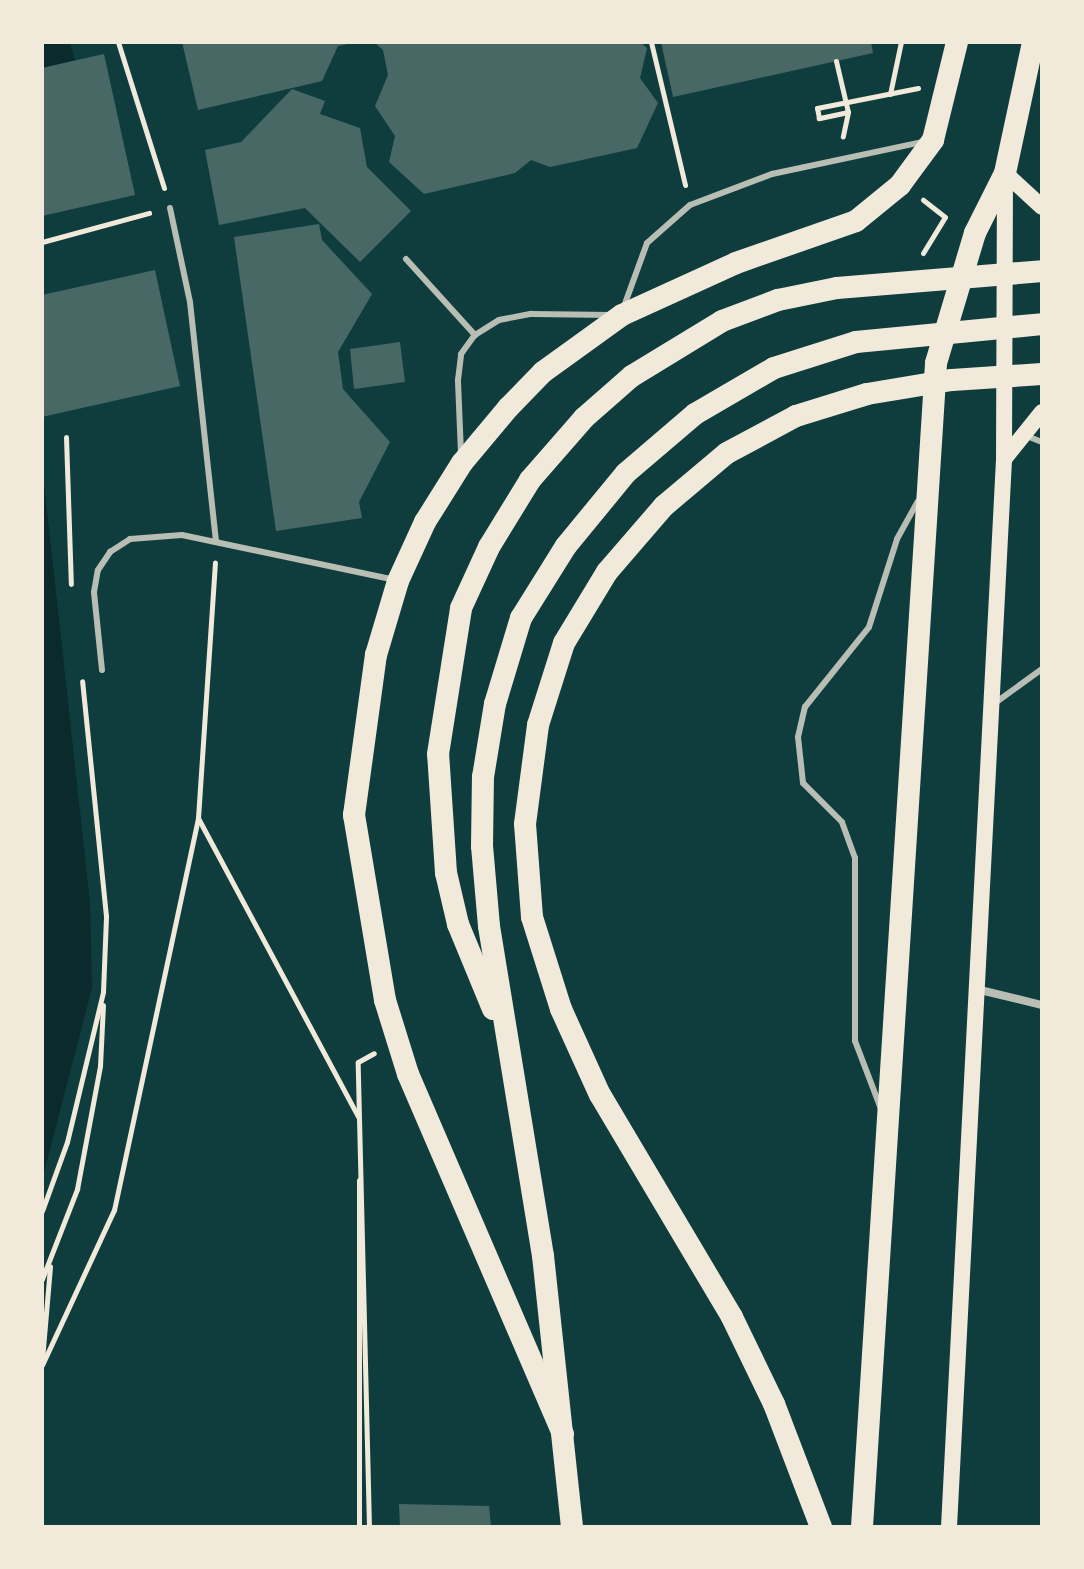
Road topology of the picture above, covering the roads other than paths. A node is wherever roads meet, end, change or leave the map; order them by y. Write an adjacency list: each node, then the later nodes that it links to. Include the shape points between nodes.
1 (957, 42): 3 (highway)
2 (1033, 42): 4 (highway)
3 (933, 140): 9 (highway, via 900,185 856,221 736,263); 9 (lane, via 772,174 690,205 647,243)
4 (1005, 173): 5 (main road); 16 (main road); 18 (highway, via 975,233 950,302 936,363)
5 (1042, 207)
6 (170, 208): 19 (lane, via 190,302)
7 (406, 259): 11 (lane)
8 (1042, 271): 26 (highway, via 837,288 778,300 722,321 632,376 584,418 530,480 489,547 461,608 438,754 446,873 458,924)
9 (622, 315): 11 (lane, via 531,314 499,320); 17 (highway, via 543,372)
10 (1042, 324): 26 (highway, via 856,342 774,368 695,414 626,473 566,546 521,618 495,704 483,777 487,913)
11 (475, 335): 17 (lane, via 461,354 458,380)
12 (1042, 374): 30 (highway, via 952,380 867,394 796,416 727,453 664,506 607,572 564,643 538,725 525,824 532,917 561,1009 600,1095 732,1317 774,1404)
13 (1042, 412): 14 (main road)
14 (1021, 433): 15 (lane); 16 (main road)
15 (1042, 442)
16 (1004, 460): 23 (main road)
17 (462, 463): 20 (highway)
18 (925, 490): 27 (highway); 27 (lane, via 897,539 869,627 805,707 798,737 803,783 842,822 855,858 855,1041)
19 (216, 542): 20 (lane); 22 (lane, via 154,533 110,552 98,570 94,592)
20 (398, 581): 28 (highway, via 364,716 354,815 369,919 385,1000 408,1074)
21 (1042, 669): 23 (lane)
22 (102, 670)
23 (992, 705): 24 (main road)
24 (980, 990): 25 (street); 32 (main road)
25 (1042, 1005)
26 (507, 1043): 28 (highway, via 543,1256)
27 (885, 1120): 31 (highway)
28 (563, 1434): 29 (highway)
29 (572, 1527)
30 (821, 1527)
31 (862, 1527)
32 (949, 1527)

